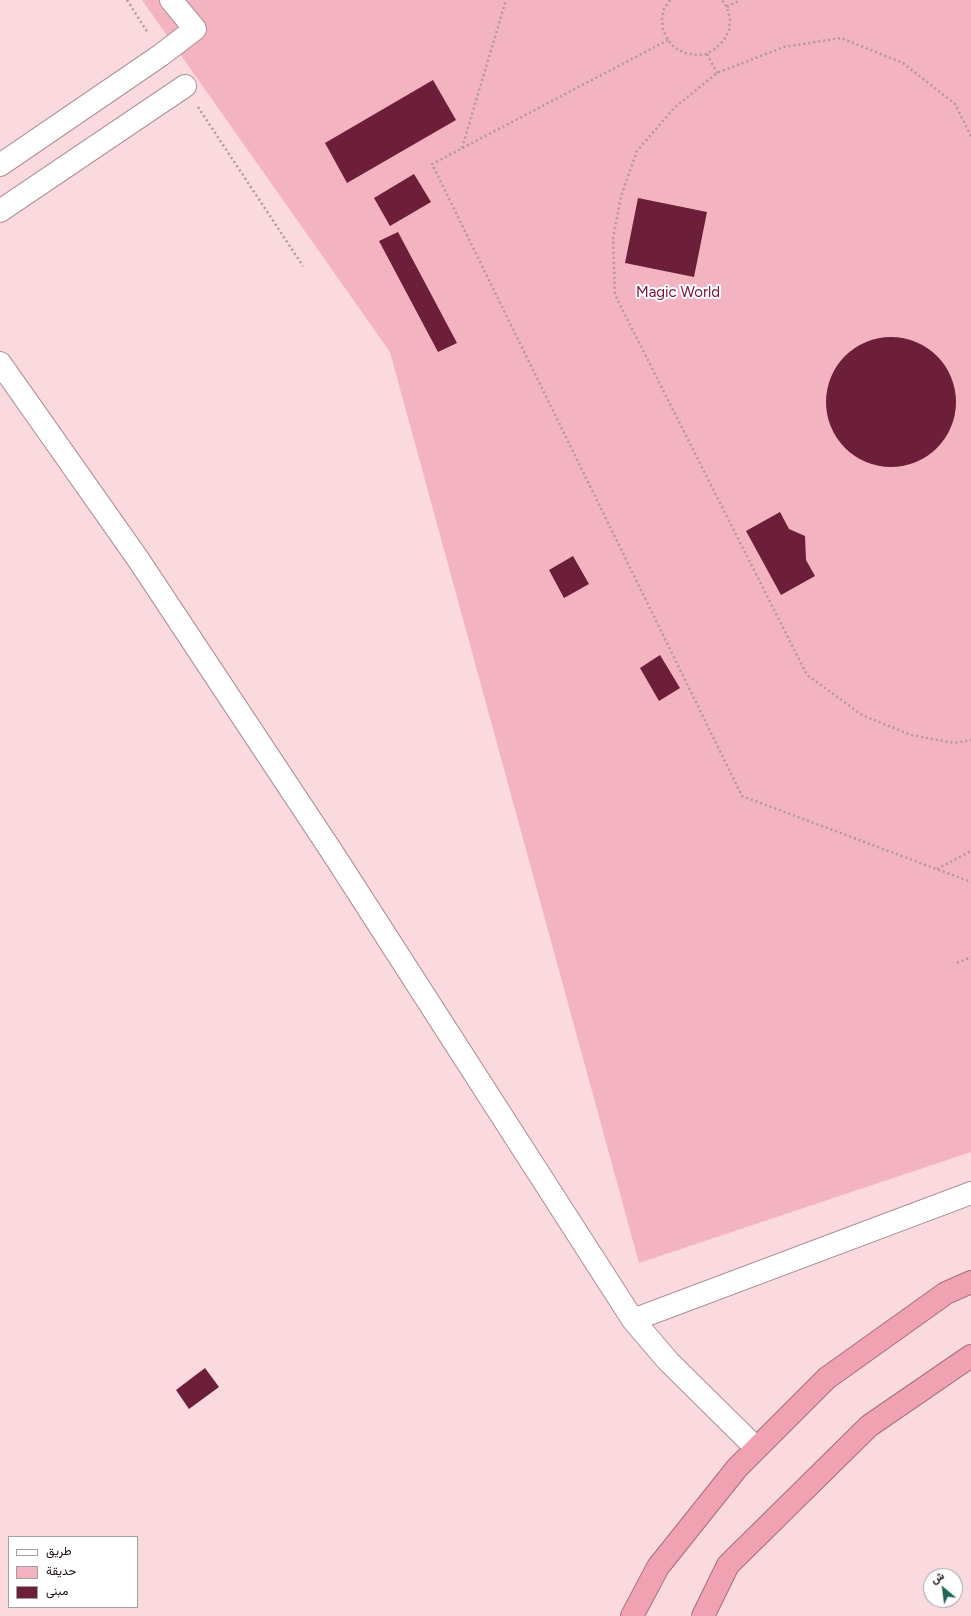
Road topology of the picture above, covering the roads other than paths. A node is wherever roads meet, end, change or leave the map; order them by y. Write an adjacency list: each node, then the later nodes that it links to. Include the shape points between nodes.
1 (171, 0): 3 (street, via 195,29)
2 (185, 86): 4 (street)
3 (0, 165)
4 (0, 211)
5 (0, 363): 8 (street, via 156,586 338,862)
6 (971, 1193): 8 (street)
7 (971, 1282): 10 (highway, via 946,1293 827,1378)
8 (633, 1320): 10 (street, via 668,1361)
9 (971, 1356): 12 (highway, via 869,1426 728,1566)
10 (756, 1448): 11 (highway, via 736,1468 658,1567)
11 (632, 1616)
12 (703, 1616)

